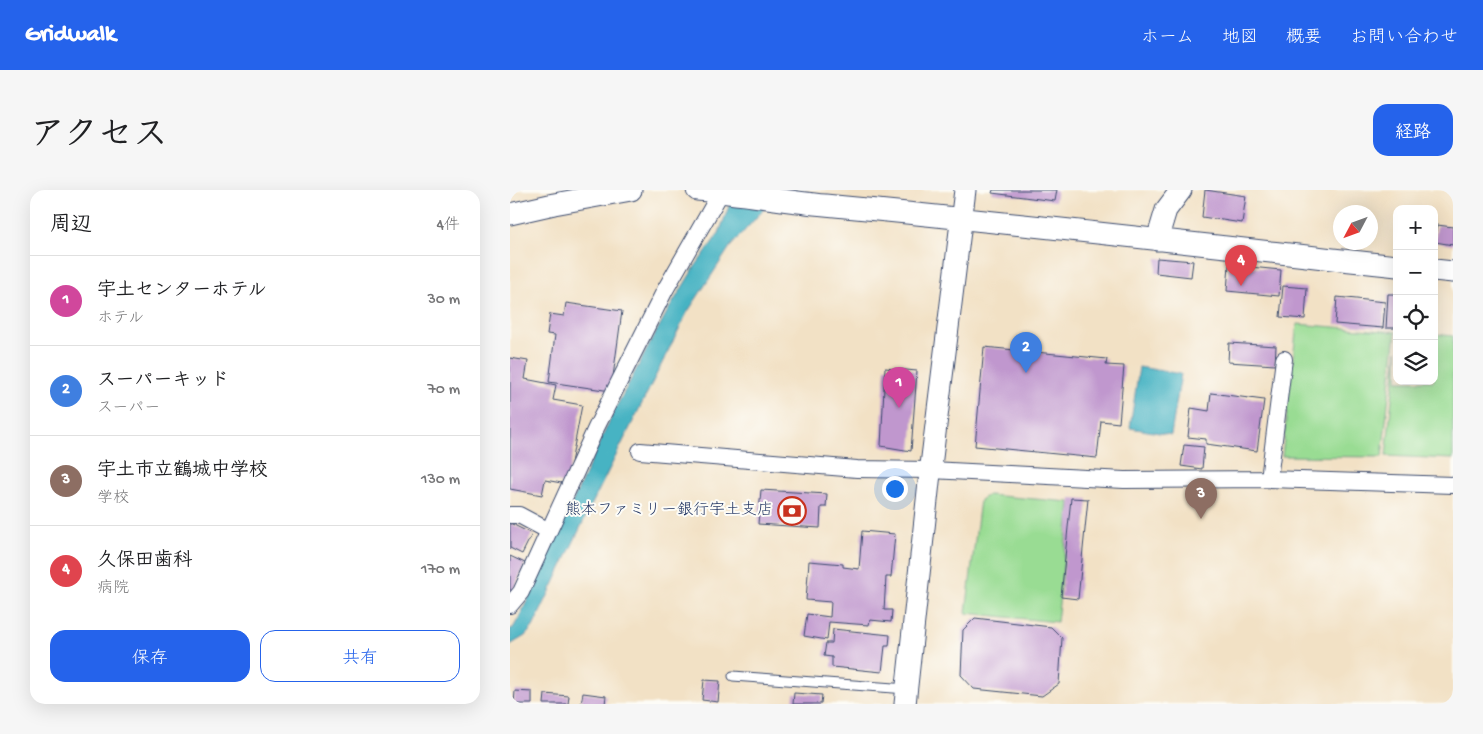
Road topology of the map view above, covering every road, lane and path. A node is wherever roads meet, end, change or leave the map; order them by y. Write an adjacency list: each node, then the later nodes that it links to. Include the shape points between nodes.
1 (631, 190): 6 (street)
2 (697, 190): 5 (street)
3 (965, 190): 7 (street)
4 (1182, 190): 8 (street, via 1166,210)
5 (730, 193): 7 (street, via 797,203); 18 (street, via 661,299)
6 (510, 214)
7 (962, 218): 8 (street); 14 (street)
8 (1157, 240): 9 (street)
9 (1393, 266)
10 (1438, 270): 11 (street)
11 (1453, 272)
12 (1284, 359): 15 (street)
13 (640, 451): 14 (street, via 857,469)
14 (931, 470): 15 (street, via 1124,480); 21 (street)
15 (1269, 479): 16 (street)
16 (1453, 485)
17 (510, 515): 18 (street, via 519,515)
18 (549, 530): 19 (street, via 521,592)
19 (510, 605)
20 (733, 676): 21 (lane)
21 (906, 697)

